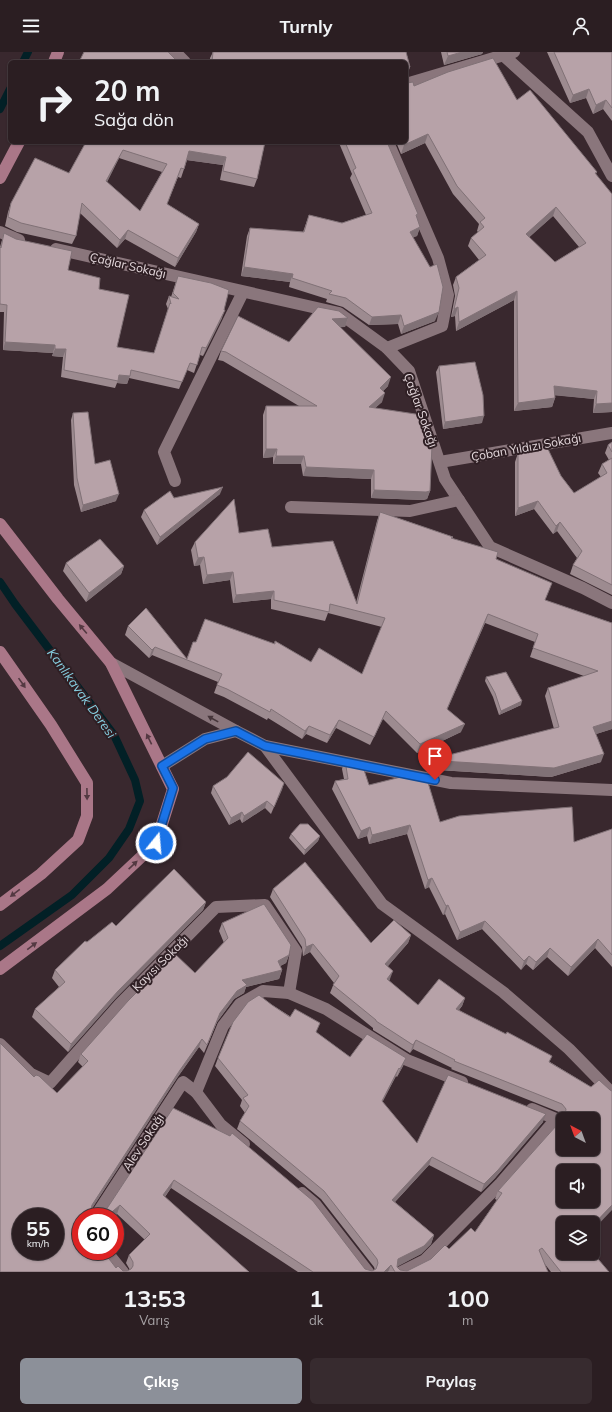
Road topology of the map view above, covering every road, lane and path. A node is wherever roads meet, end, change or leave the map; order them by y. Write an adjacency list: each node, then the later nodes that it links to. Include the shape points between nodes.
1 (175, 52): 3 (street)
2 (507, 53): 4 (street); 7 (street, via 588,132)
3 (183, 60)
4 (408, 83)
5 (18, 144): 8 (main road)
6 (389, 144): 13 (street, via 438,258 448,295 442,326)
7 (612, 176)
8 (0, 178)
9 (0, 232): 10 (street)
10 (30, 243)
11 (45, 246): 12 (street, Çağlar Sokağı)
12 (243, 292): 13 (street, Çağlar Sokağı, via 339,313); 16 (street, via 164,452)
13 (387, 348): 15 (street, Çağlar Sokağı, via 409,371)
14 (612, 432): 15 (street, Çoban Yıldızı Sokağı)
15 (440, 462): 17 (street, Çağlar Sokağı, via 445,479)
16 (175, 481)
17 (459, 500): 18 (street, via 410,511); 20 (street, Çağlar Sokağı, via 490,547)
18 (291, 507)
19 (0, 524): 22 (main road, one-way to 19)
20 (612, 603)
21 (0, 652): 27 (main road, one-way to 27, via 51,724 87,783 87,816 78,840 41,874)
22 (112, 663): 23 (street, one-way to 22); 25 (main road, one-way to 22)
23 (236, 731): 24 (street); 25 (street, via 205,739)
24 (265, 746): 26 (street, via 451,783); 33 (street, via 382,904 503,992 569,1049)
25 (162, 766): 28 (main road, one-way to 25, via 107,889 156,843 173,788)
26 (612, 790)
27 (0, 905)
28 (0, 969)
29 (290, 993): 30 (street, Kayısı Sokağı, via 296,951 265,905 216,907 120,1004 50,1083 31,1074); 31 (street, via 326,1009 408,1060); 32 (street, via 263,992 240,1004 223,1026)
30 (0, 1044)
31 (474, 1086)
32 (196, 1092): 35 (street, via 221,1125); 37 (street, Alev Sokağı, via 183,1082)
33 (612, 1094)
34 (519, 1104): 41 (street, via 556,1119 501,1183 425,1260)
35 (250, 1149)
36 (291, 1184): 40 (street, via 315,1204)
37 (101, 1208)
38 (113, 1260): 39 (street)
39 (123, 1272)
40 (368, 1272)
41 (401, 1272)

